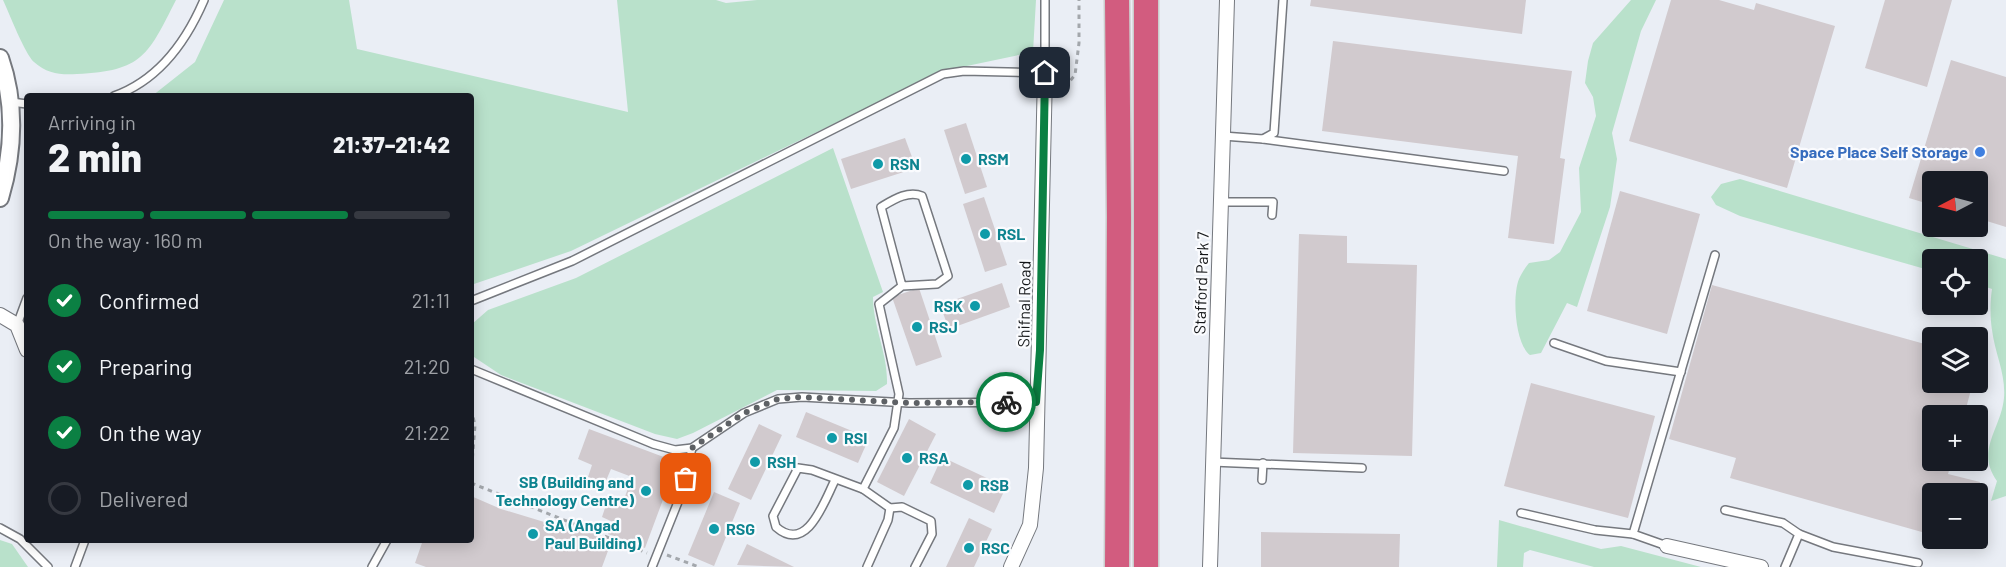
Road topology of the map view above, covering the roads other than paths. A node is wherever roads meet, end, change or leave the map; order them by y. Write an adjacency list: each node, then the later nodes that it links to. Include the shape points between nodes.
1 (204, 0): 9 (lane, via 166,63 134,89)
2 (1045, 0): 8 (lane)
3 (1117, 0): 51 (highway)
4 (1146, 0): 52 (highway)
5 (1227, 0): 11 (street, Stafford Park 7)
6 (1283, 0): 12 (lane, via 1274,133)
7 (0, 58): 10 (street)
8 (1045, 73): 19 (lane, via 943,74 572,261); 26 (street, Shifnal Road)
9 (123, 93)
10 (19, 103): 14 (street)
11 (1221, 136): 12 (lane); 15 (street, Stafford Park 7)
12 (1263, 139): 13 (lane)
13 (1504, 171)
14 (0, 198)
15 (1219, 202): 16 (lane, via 1273,202); 28 (street, Stafford Park 7)
16 (1272, 215)
17 (1715, 255): 24 (lane)
18 (902, 286): 18 (lane, via 881,207 915,193 922,196 948,276 937,284); 25 (lane, via 879,304 897,377)
19 (474, 300)
20 (0, 315): 21 (street)
21 (22, 327)
22 (1554, 343): 24 (lane, via 1606,361)
23 (474, 370): 27 (lane, via 653,444 675,450)
24 (1681, 372): 38 (lane)
25 (897, 402): 26 (lane); 27 (lane, via 778,399 744,413); 33 (lane, via 894,428)
26 (1036, 402): 50 (street, Shifnal Road, via 1036,468 1030,525)
27 (692, 448): 47 (lane, via 682,492)
28 (1212, 462): 29 (lane); 53 (street, Stafford Park 7)
29 (1263, 463): 30 (lane); 32 (lane)
30 (1362, 468)
31 (835, 480): 31 (lane, via 798,468 773,516 776,527 801,535); 33 (lane)
32 (1262, 480)
33 (863, 489): 34 (lane)
34 (890, 508): 48 (lane); 49 (lane, via 902,507 931,521 932,534)
35 (1725, 510): 39 (lane, via 1783,523)
36 (1521, 513): 38 (lane, via 1595,530)
37 (0, 528): 44 (lane, via 20,540)
38 (1633, 534): 42 (lane)
39 (1799, 534): 43 (lane, via 1833,547); 55 (lane)
40 (84, 543): 45 (lane)
41 (385, 543): 46 (lane)
42 (1667, 546): 54 (street)
43 (1918, 563)
44 (48, 567)
45 (75, 567)
46 (372, 567)
47 (652, 567)
48 (867, 567)
49 (915, 567)
50 (1011, 567)
51 (1117, 567)
52 (1146, 567)
53 (1210, 567)
54 (1761, 567)
55 (1785, 567)

